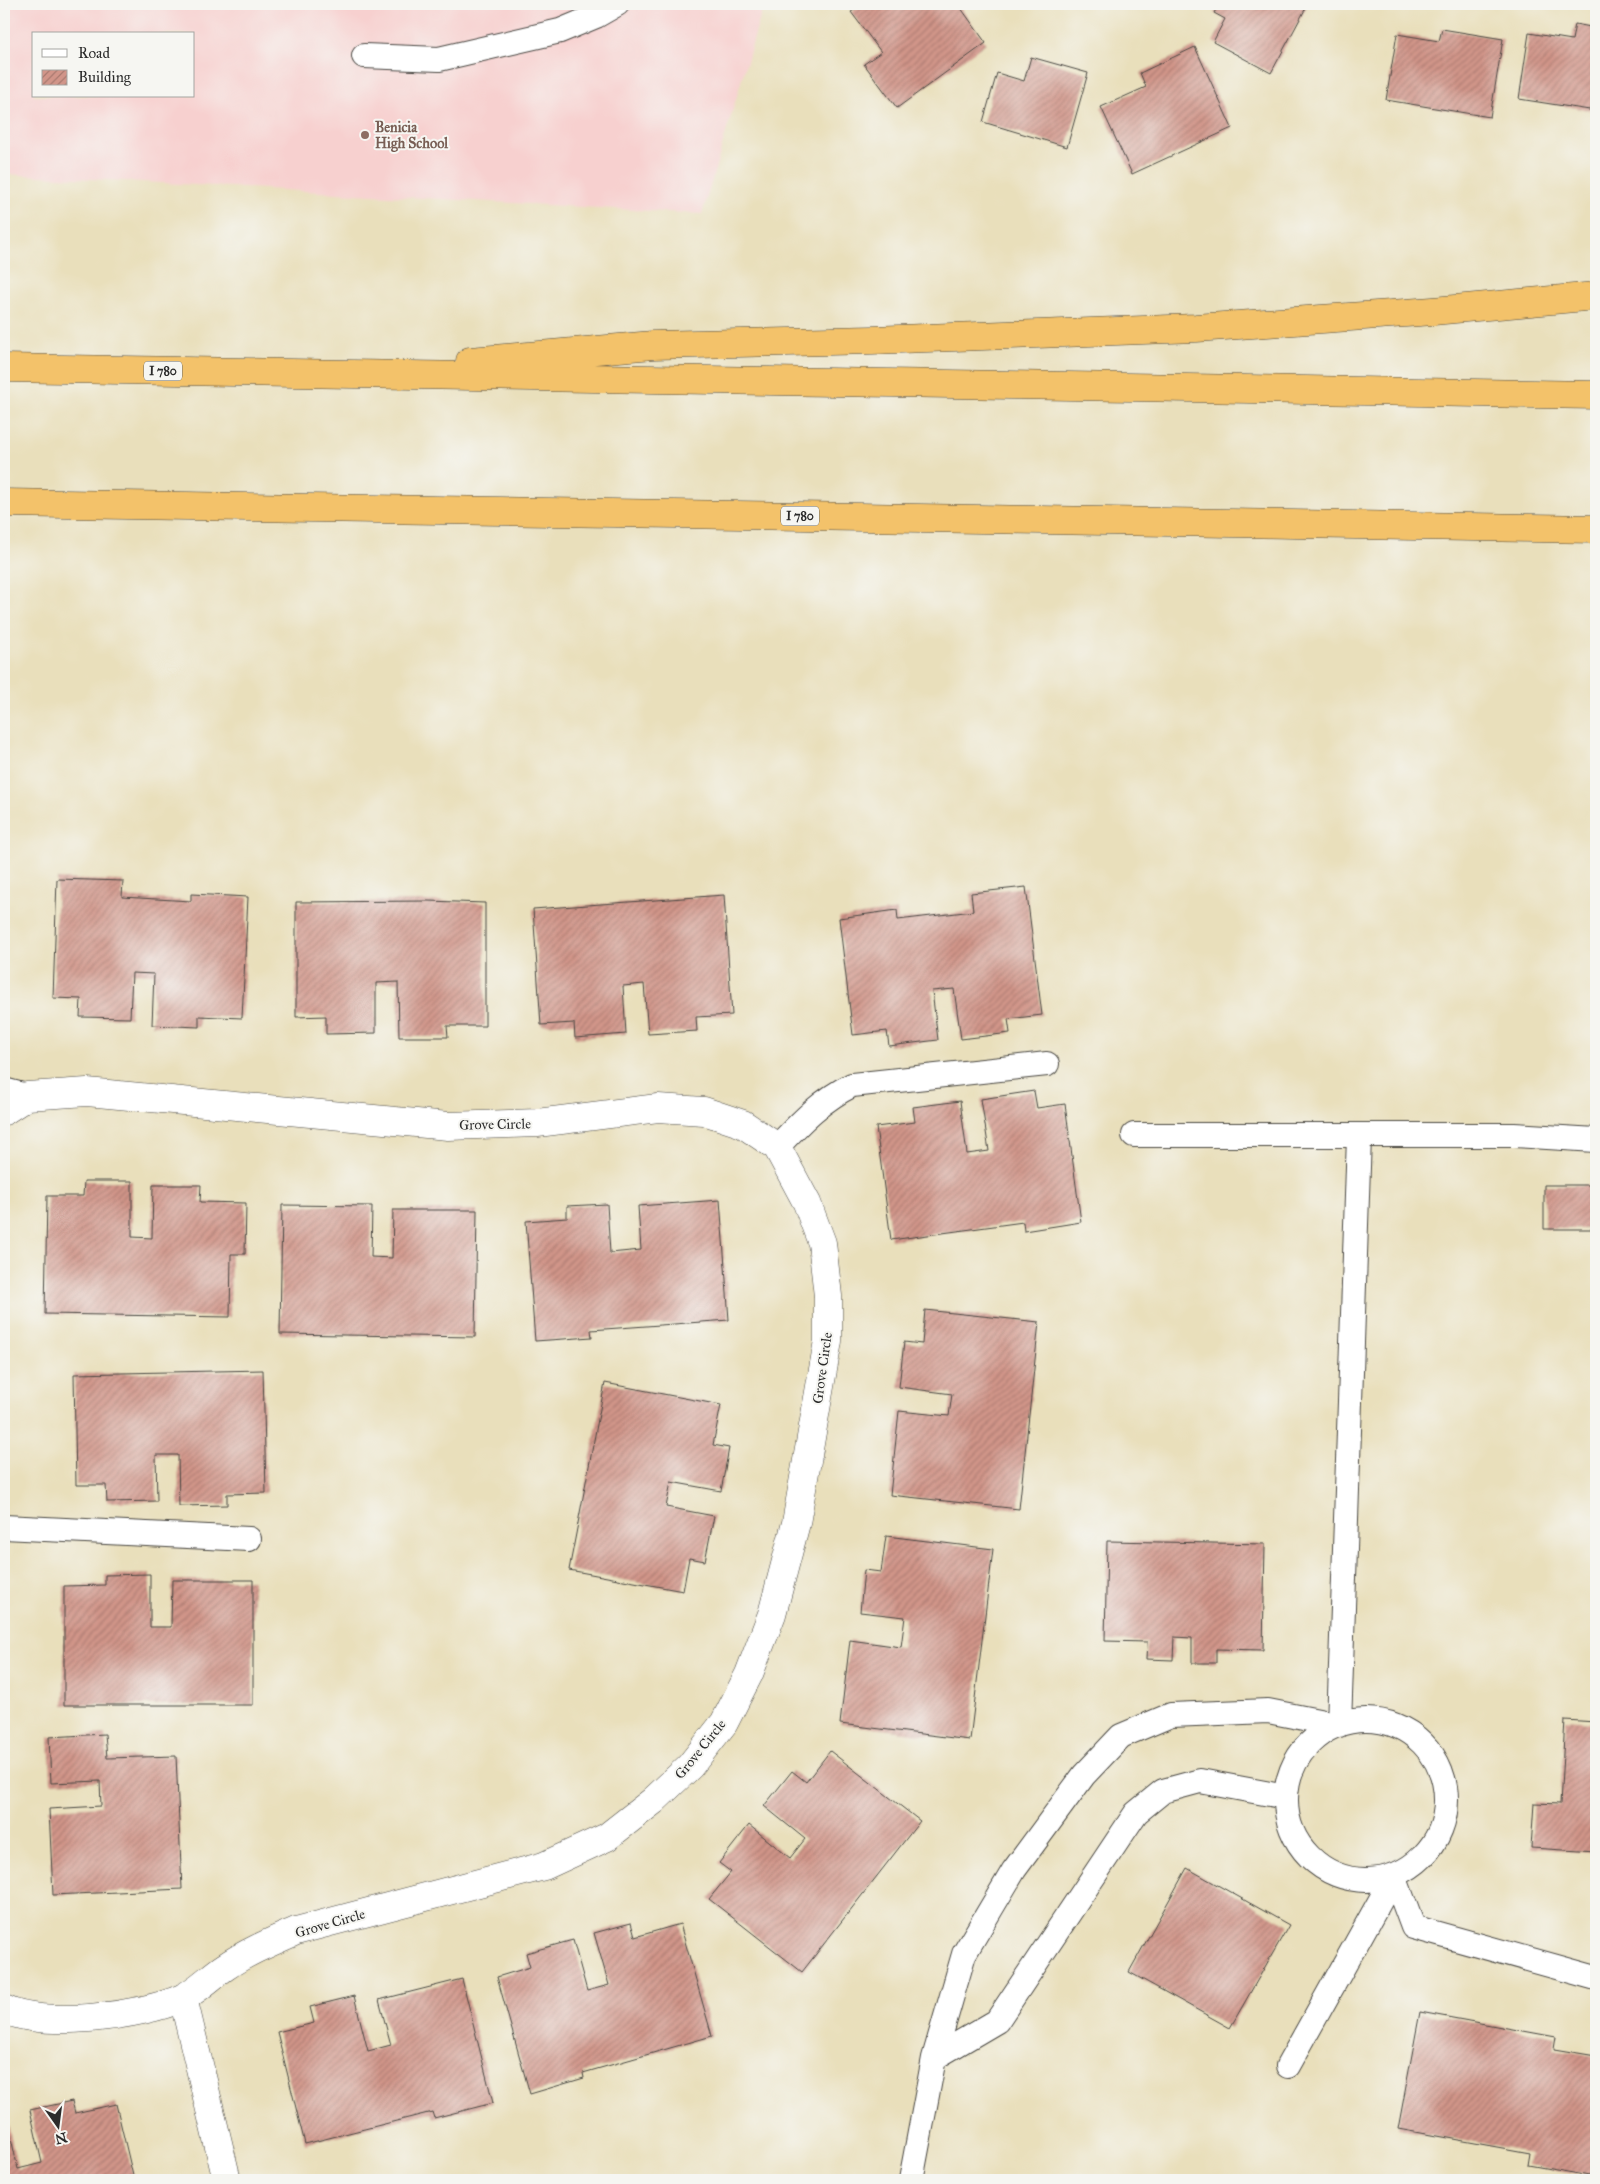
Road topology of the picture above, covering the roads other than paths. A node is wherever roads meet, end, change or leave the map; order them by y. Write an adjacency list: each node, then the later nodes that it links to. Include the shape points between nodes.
1 (617, 4): 2 (lane, via 560,32 439,59)
2 (364, 56)
3 (1596, 296): 5 (highway, via 1196,328 653,345)
4 (4, 368): 5 (highway, I 780)
5 (322, 374): 6 (highway, I 780)
6 (1596, 395)
7 (4, 503): 8 (highway, I 780)
8 (1596, 529)
9 (1047, 1064): 15 (lane, via 852,1085 829,1097)
10 (16, 1093): 11 (street, Grove Circle); 15 (street, Grove Circle, via 87,1092 448,1126 537,1123 658,1108 704,1111 743,1124)
11 (4, 1111)
12 (1134, 1135): 13 (lane)
13 (1358, 1137): 14 (lane, via 1514,1135); 18 (lane)
14 (1596, 1140)
15 (777, 1148): 22 (street, Grove Circle, via 807,1203 822,1243 828,1296 828,1341 796,1524 774,1605 749,1674 724,1723 684,1772 607,1837 544,1866 296,1931 225,1967)
16 (4, 1527): 17 (lane)
17 (249, 1539)
18 (1339, 1725): 19 (lane, via 1318,1736 1301,1753 1291,1774); 20 (lane, via 1367,1720 1394,1725 1418,1739 1436,1760 1446,1787 1446,1815 1436,1841 1418,1862); 24 (lane, via 1268,1710 1170,1715 1122,1736 1084,1775 1014,1870 964,1954)
19 (1286, 1797): 20 (lane, via 1289,1823 1300,1847 1318,1865 1342,1877 1368,1881); 24 (lane, via 1200,1781 1163,1791 1136,1813 997,2020)
20 (1394, 1876): 21 (lane, via 1413,1927); 25 (lane)
21 (1596, 1978)
22 (183, 1998): 23 (street, Grove Circle, via 141,2010 62,2020); 26 (street)
23 (6, 2014)
24 (934, 2058): 27 (lane)
25 (1288, 2066)
26 (227, 2180)
27 (911, 2180)

